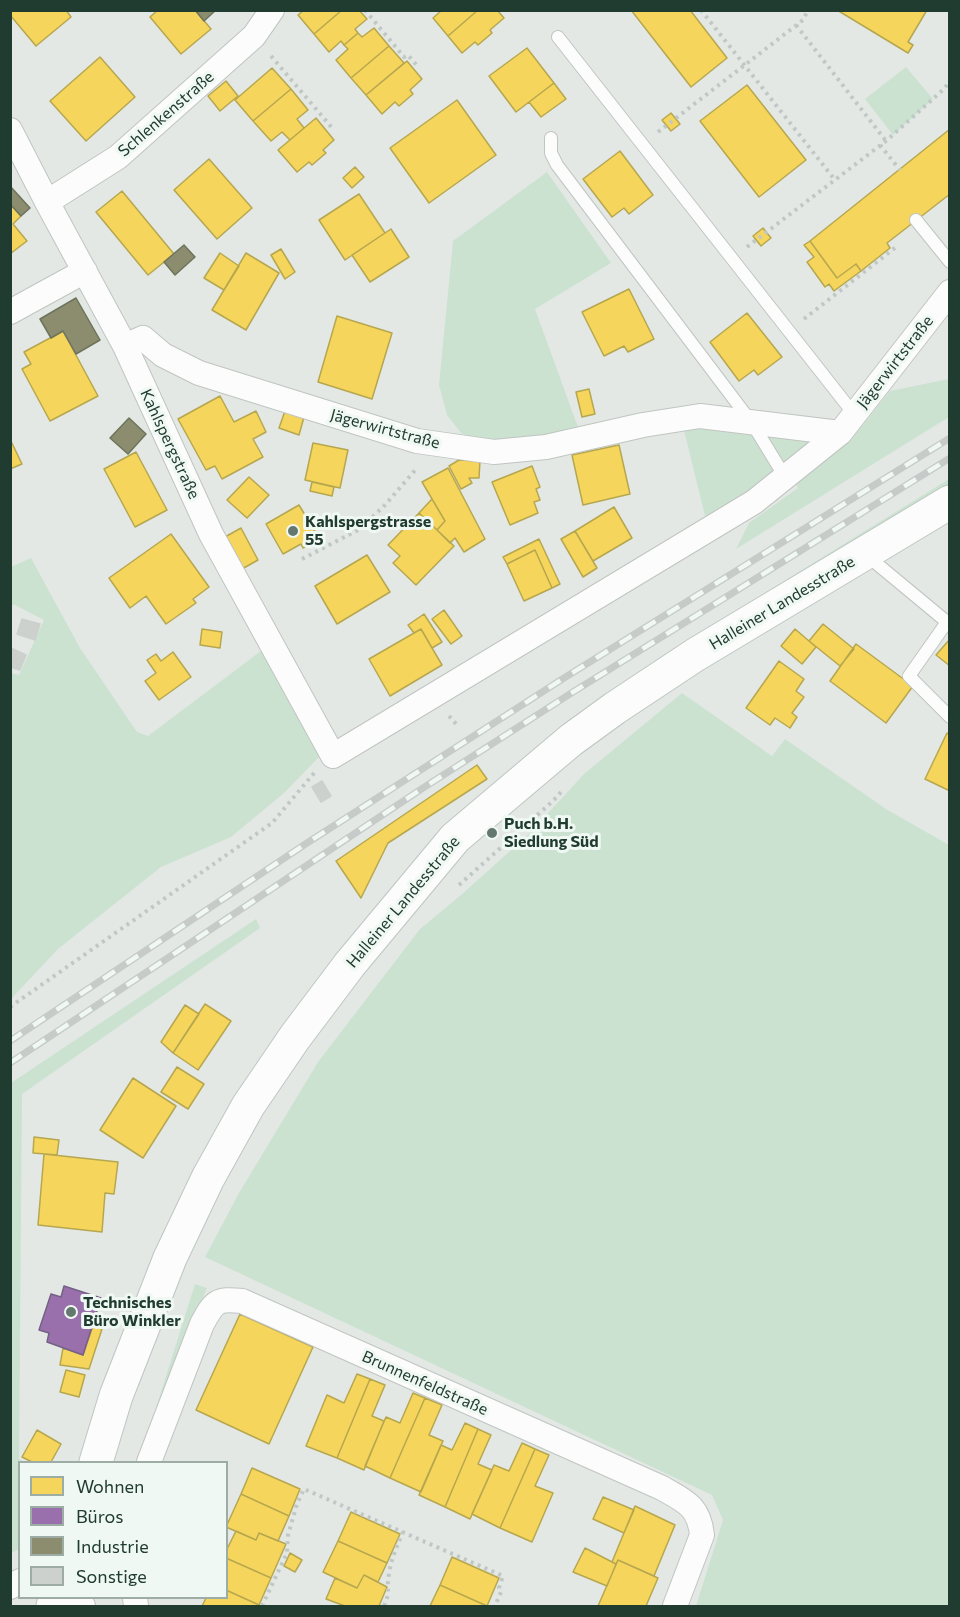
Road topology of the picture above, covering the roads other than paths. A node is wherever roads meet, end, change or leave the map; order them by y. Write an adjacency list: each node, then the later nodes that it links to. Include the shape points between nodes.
1 (273, 10): 5 (street, Schlenkenstraße, via 254,36 118,157)
2 (558, 37): 13 (lane, via 732,258)
3 (10, 130): 5 (street, Kahlspergstraße)
4 (551, 138): 12 (lane, via 551,153 557,165)
5 (46, 202): 8 (street, Kahlspergstraße)
6 (916, 220): 7 (lane)
7 (950, 262)
8 (85, 271): 10 (street); 11 (street, Kahlspergstraße)
9 (950, 292): 13 (street, Jägerwirtstraße)
10 (10, 312)
11 (125, 346): 12 (street, Jägerwirtstraße, via 142,338 163,355 199,373 428,443 494,452 546,447 700,416); 18 (street, Kahlspergstraße, via 211,534)
12 (752, 423): 13 (street, Jägerwirtstraße); 14 (lane)
13 (847, 423): 14 (street, Jägerwirtstraße)
14 (785, 477): 18 (street, Jägerwirtstraße, via 754,502)
15 (950, 502): 16 (main road, Halleiner Landesstraße)
16 (864, 554): 17 (lane, via 947,622 909,676); 19 (main road, Halleiner Landesstraße, via 685,661 571,740 456,838 390,914 295,1037 248,1106 208,1178 161,1279 116,1396)
17 (950, 717)
18 (333, 756)
19 (96, 1461)
20 (149, 1461): 23 (street, Brunnenfeldstraße, via 212,1306 227,1299 242,1301 688,1502 701,1522 702,1535)
21 (61, 1599): 22 (street)
22 (83, 1606)
23 (675, 1606)

